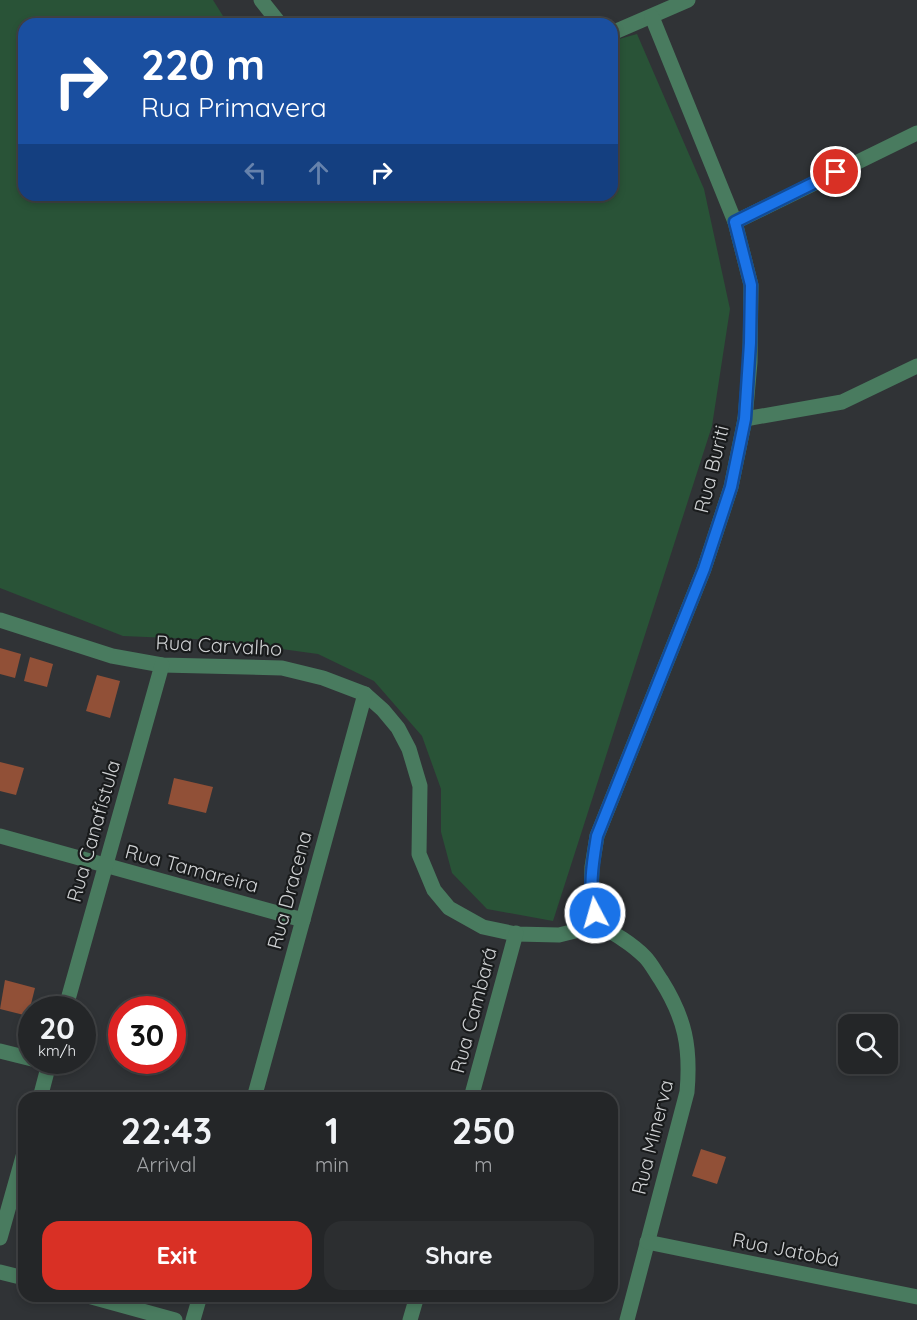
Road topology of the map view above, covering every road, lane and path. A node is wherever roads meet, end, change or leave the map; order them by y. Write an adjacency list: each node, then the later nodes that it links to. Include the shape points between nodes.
1 (261, 0): 4 (street)
2 (688, 0): 3 (street)
3 (652, 17): 5 (street); 7 (street, Rua Buriti)
4 (275, 18)
5 (618, 31)
6 (917, 133): 7 (street)
7 (735, 222): 9 (street, Rua Buriti, via 751,285)
8 (917, 366): 9 (street, via 842,402)
9 (745, 419): 16 (street, Rua Buriti, via 731,487 704,569 597,836 591,901)
10 (0, 620): 11 (street, Rua Carvalho, via 112,656)
11 (162, 665): 12 (street, Rua Carvalho, via 282,668); 14 (street, Rua Canafístula)
12 (365, 694): 15 (street, Rua Dracena); 17 (street, Rua Carvalho, via 398,728 412,756 420,786 419,854 434,890 449,908 483,927)
13 (0, 836): 14 (street, Rua Tamareira)
14 (105, 866): 15 (street, Rua Tamareira); 18 (street, Rua Canafístula)
15 (303, 920): 23 (street, Rua Dracena)
16 (598, 925): 17 (street, Rua Carvalho, via 559,935); 27 (street, Rua Minerva, via 647,959 671,996 685,1031 690,1063 687,1092)
17 (516, 933): 24 (street, Rua Cambará)
18 (68, 996)
19 (0, 1051): 20 (street)
20 (18, 1056)
21 (43, 1074): 22 (street)
22 (40, 1092)
23 (256, 1092)
24 (473, 1092)
25 (18, 1174): 26 (street)
26 (0, 1238)
27 (647, 1242): 30 (street, Rua Jatobá); 37 (street, Rua Minerva)
28 (0, 1272): 29 (street)
29 (18, 1276)
30 (917, 1296)
31 (110, 1302): 34 (street)
32 (198, 1302): 35 (street)
33 (415, 1302): 36 (street)
34 (175, 1320)
35 (193, 1320)
36 (410, 1320)
37 (627, 1320)

